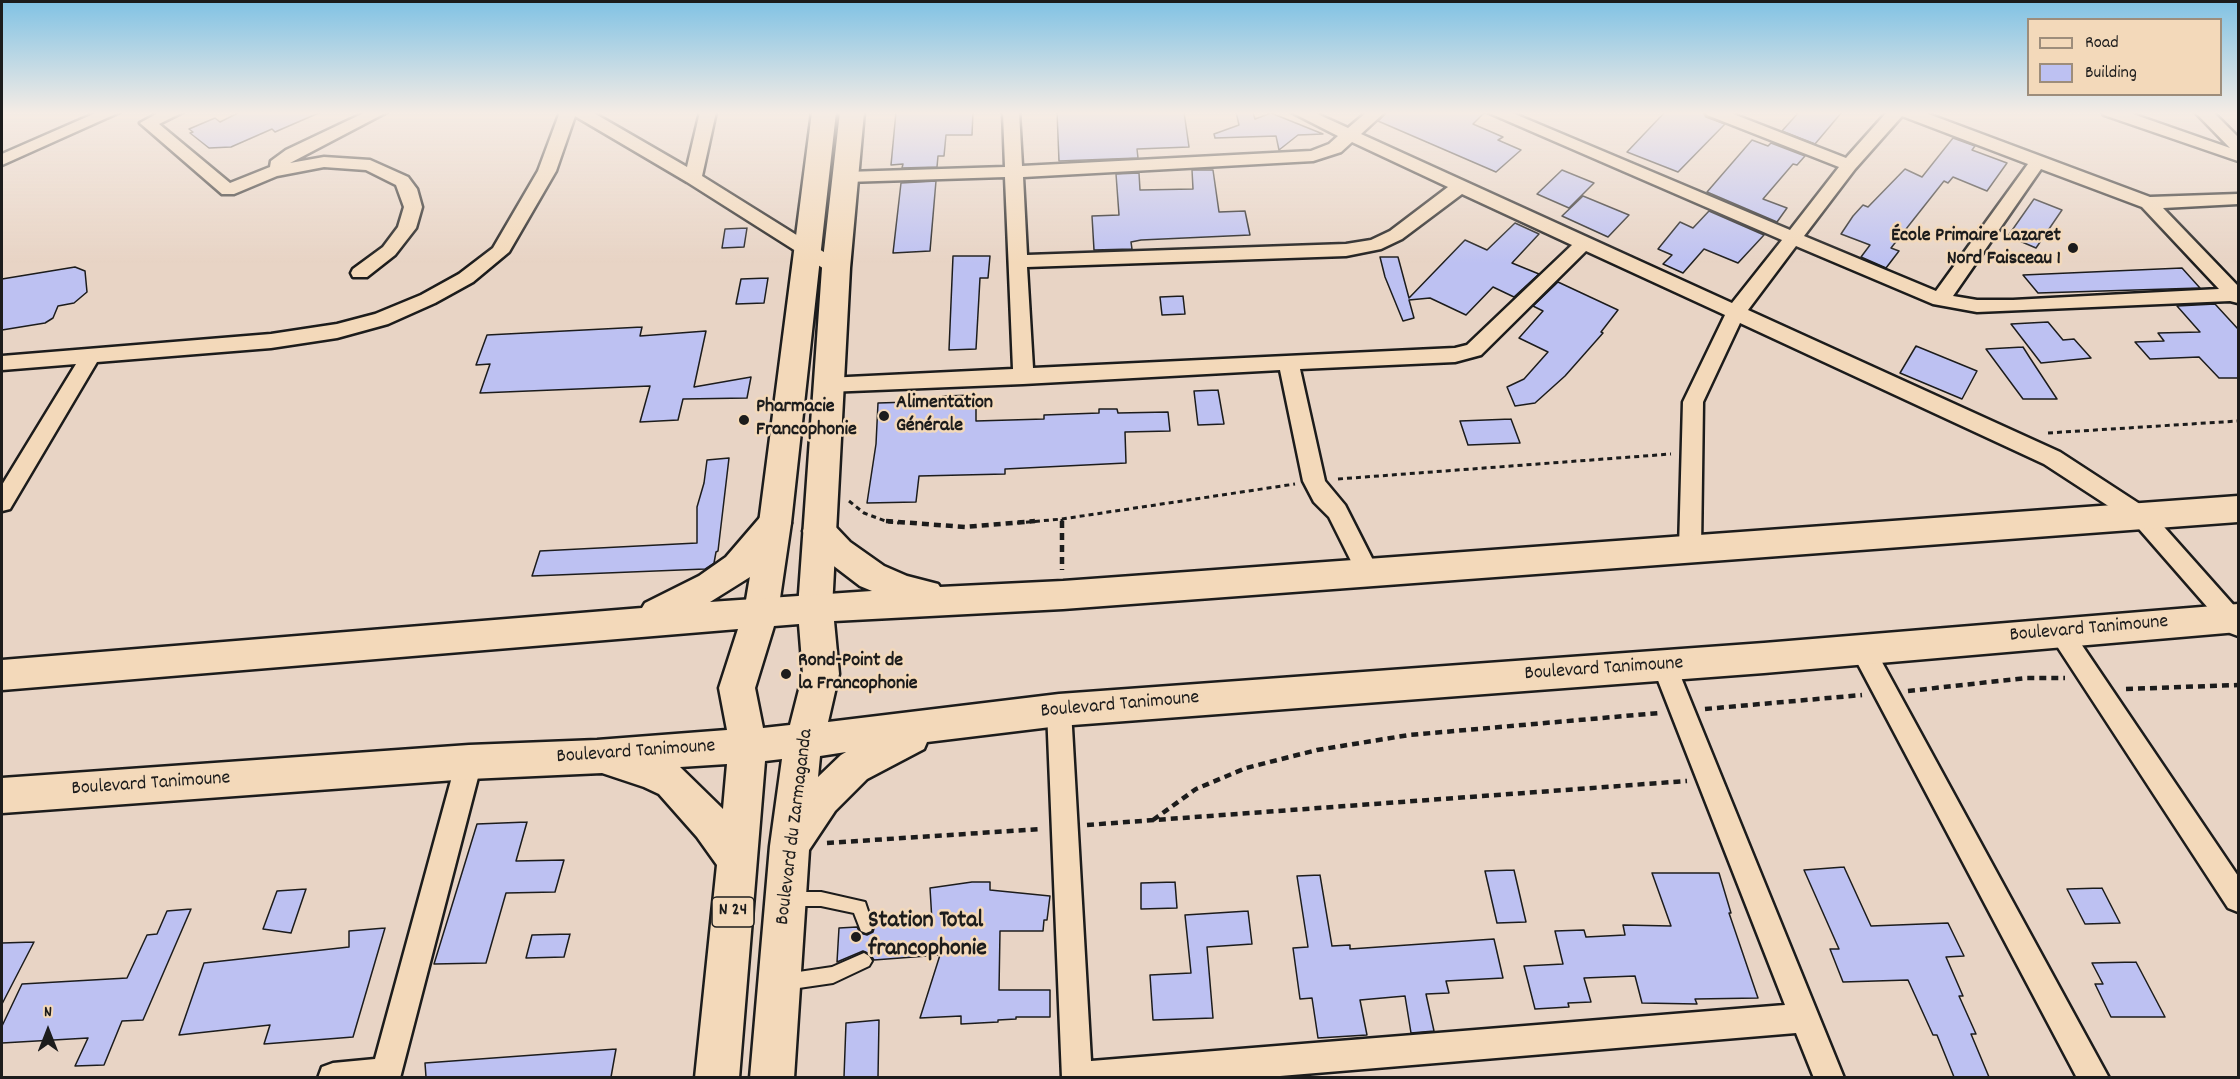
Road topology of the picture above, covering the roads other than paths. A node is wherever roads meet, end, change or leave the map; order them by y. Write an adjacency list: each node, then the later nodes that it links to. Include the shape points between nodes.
1 (195, 162): 19 (street, via 228,190)
2 (283, 162): 19 (street)
3 (334, 162): 19 (street)
4 (344, 162): 31 (street, via 370,165 402,181 413,207 407,228 388,251)
5 (550, 162): 35 (street, via 500,252 466,278 381,320 272,341)
6 (666, 162): 22 (street)
7 (697, 162): 22 (street)
8 (819, 162): 28 (main road, N 24)
9 (847, 162): 21 (main road, Boulevard du Zarmaganda / N 24)
10 (1013, 162): 20 (street)
11 (1194, 162): 20 (street)
12 (1411, 162): 23 (street)
13 (1613, 162): 26 (street)
14 (1842, 162): 18 (street)
15 (1851, 162): 18 (street)
16 (2037, 162): 33 (street)
17 (2045, 162): 25 (street)
18 (1849, 165): 26 (street)
19 (272, 172)
20 (1013, 172): 21 (street); 29 (street)
21 (846, 177): 30 (main road, Boulevard du Zarmaganda / N 24)
22 (693, 178): 28 (street)
23 (1462, 185): 27 (street); 29 (street, via 1396,235 1375,245 1346,250)
24 (2238, 199): 25 (street)
25 (2148, 202): 32 (street)
26 (1792, 239): 33 (street); 34 (street)
27 (1585, 242): 34 (street); 37 (street, via 1474,350 1455,355)
28 (809, 253): 30 (street); 43 (main road, N 24)
29 (1017, 261): 38 (street)
30 (836, 268): 39 (main road, Boulevard du Zarmaganda / N 24)
31 (360, 273)
32 (2237, 296): 33 (street, via 2013,306)
33 (1940, 300)
34 (1736, 312): 42 (street, via 2008,436 2081,475); 45 (street, via 1693,402)
35 (90, 357): 36 (street); 40 (street)
36 (2, 363)
37 (1289, 364): 38 (street); 46 (street, via 1314,481 1337,511)
38 (1023, 377): 39 (street)
39 (827, 385): 44 (main road, Boulevard du Zarmaganda / N 24)
40 (2, 503)
41 (2238, 509): 42 (main road)
42 (2141, 516): 45 (main road); 50 (street)
43 (776, 523): 49 (main road, N 24); 51 (main road, via 738,567 711,586)
44 (819, 531): 47 (main road, via 872,576 902,589); 48 (main road, Boulevard du Zarmaganda / N 24)
45 (1690, 549): 46 (main road)
46 (1368, 572): 47 (main road)
47 (960, 601): 48 (main road)
48 (814, 608): 49 (main road); 58 (main road, Boulevard du Zarmaganda / N 24, via 821,674)
49 (761, 612): 51 (main road); 59 (main road, N 24, via 737,688)
50 (2236, 621): 52 (main road, Boulevard Tanimoune)
51 (639, 622): 55 (main road)
52 (2061, 633): 53 (main road, Boulevard Tanimoune); 66 (street)
53 (1862, 649): 54 (main road, Boulevard Tanimoune); 78 (street)
54 (1664, 665): 56 (main road, Boulevard Tanimoune); 70 (street)
55 (2, 675)
56 (1059, 710): 57 (main road, Boulevard Tanimoune); 76 (street)
57 (941, 726): 58 (main road, Boulevard Tanimoune); 63 (main road, via 898,742 854,767 821,799)
58 (804, 741): 59 (main road, Boulevard Tanimoune); 63 (main road, Boulevard du Zarmaganda / N 24)
59 (748, 746): 60 (main road, Boulevard Tanimoune); 64 (main road, N 24)
60 (597, 757): 61 (main road, Boulevard Tanimoune); 64 (main road, via 652,772 672,782 711,824)
61 (469, 762): 62 (main road, Boulevard Tanimoune); 72 (street)
62 (2, 796)
63 (790, 846): 65 (main road, Boulevard du Zarmaganda / N 24)
64 (738, 862): 74 (main road, N 24)
65 (785, 898): 67 (lane, via 860,907); 69 (main road, Boulevard du Zarmaganda / N 24)
66 (2238, 899)
67 (866, 926)
68 (864, 961): 69 (lane, via 833,975)
69 (781, 983): 75 (main road, Boulevard du Zarmaganda / N 24)
70 (1805, 1018): 71 (street); 77 (street)
71 (1314, 1068): 76 (street)
72 (385, 1075): 73 (street)
73 (333, 1077)
74 (717, 1077)
75 (772, 1077)
76 (1077, 1077)
77 (1828, 1077)
78 (2094, 1077)

